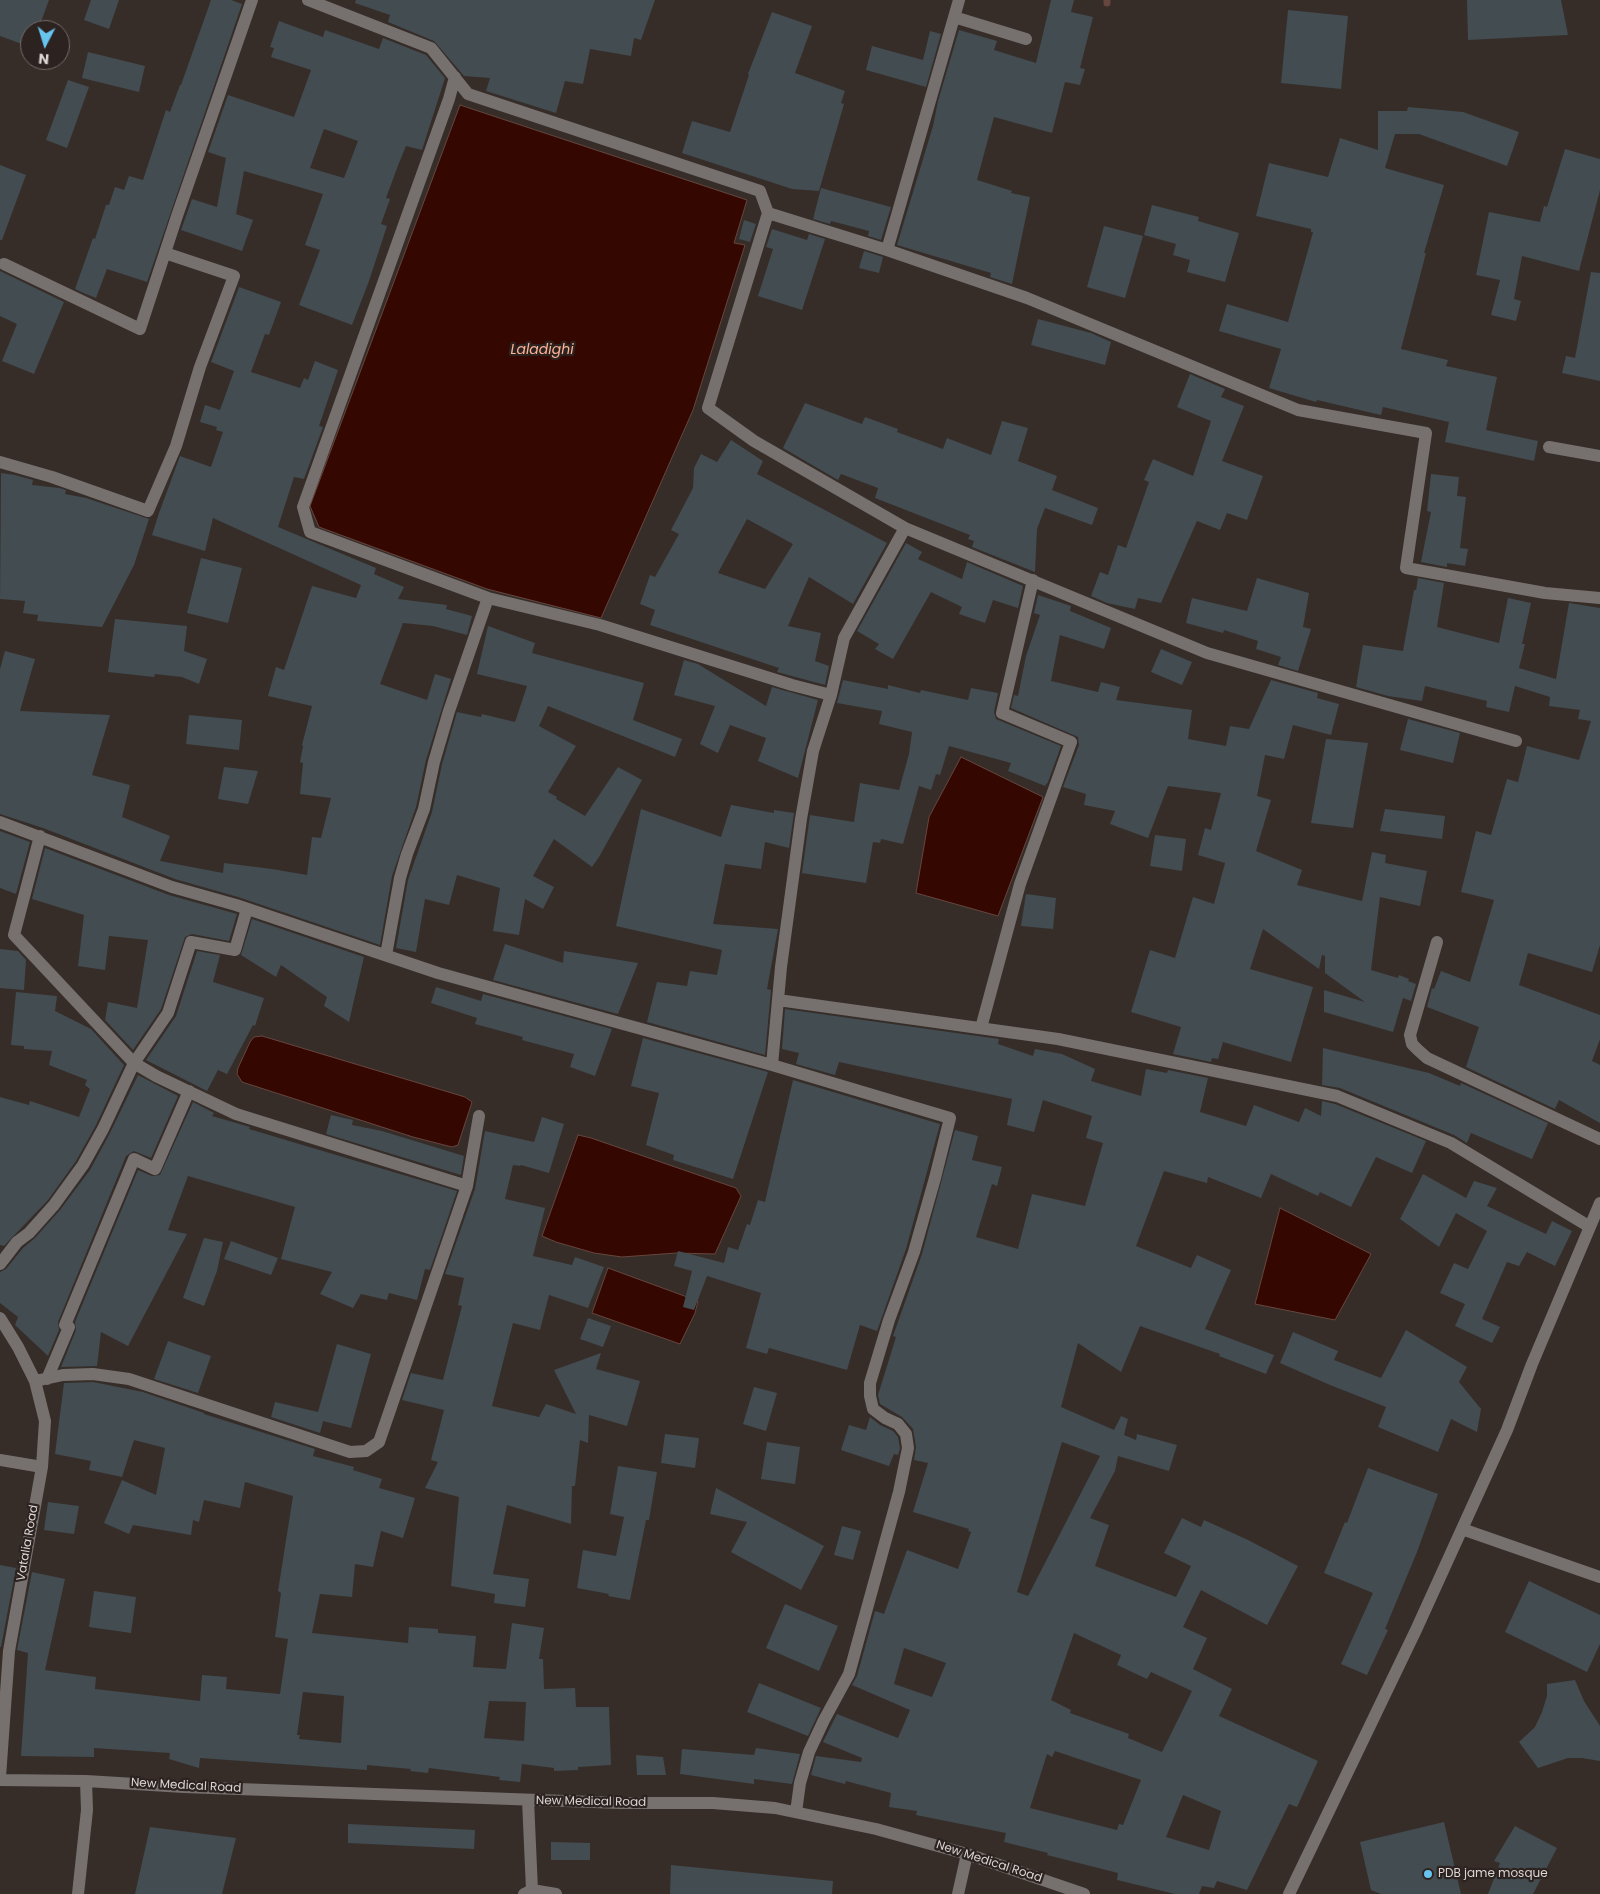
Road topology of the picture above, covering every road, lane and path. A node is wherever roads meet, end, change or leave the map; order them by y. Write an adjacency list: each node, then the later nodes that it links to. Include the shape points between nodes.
1 (252, 0): 9 (street)
2 (308, 0): 6 (street, via 431,48)
3 (959, 0): 4 (street)
4 (954, 17): 5 (street); 8 (street)
5 (1026, 39)
6 (455, 77): 7 (street, via 468,94 760,191); 16 (street, via 303,507 310,532)
7 (768, 213): 8 (street); 14 (street, via 708,408 754,441)
8 (887, 250): 17 (street, via 1027,298 1298,410 1426,433 1406,568 1545,593)
9 (165, 253): 10 (street, via 140,329); 13 (street, via 234,276 200,367 176,446 148,511)
10 (4, 264)
11 (1549, 447): 12 (street)
12 (1600, 456)
13 (0, 462)
14 (905, 528): 15 (street); 18 (street, via 844,638)
15 (1033, 580): 19 (street, via 1207,653); 26 (street, via 1002,713 1071,742 1020,884)
16 (488, 598): 18 (street, via 600,625 792,686); 24 (street, via 449,711 424,809 402,870)
17 (1600, 598)
18 (831, 695): 25 (street, via 813,751 801,819)
19 (1516, 741)
20 (0, 822): 21 (street)
21 (40, 836): 22 (street, via 172,887); 27 (street, via 14,935)
22 (247, 909): 24 (street); 27 (street, via 235,950 191,942 168,1013)
23 (1436, 942): 31 (street, via 1410,1035 1412,1044 1427,1058)
24 (386, 955): 28 (street, via 438,973)
25 (778, 1000): 26 (street); 28 (street)
26 (981, 1028): 34 (street, via 1058,1039 1337,1096 1450,1142)
27 (134, 1064): 29 (street); 35 (street, via 83,1165 54,1205)
28 (772, 1065): 45 (street, via 950,1118 914,1252 870,1383 873,1409 898,1424 906,1434 908,1448 900,1492 849,1674 810,1752 800,1783)
29 (189, 1091): 32 (street, via 236,1114); 37 (street, via 155,1169 134,1159 65,1325 68,1327)
30 (479, 1116): 32 (street)
31 (1600, 1139)
32 (467, 1186): 37 (street, via 379,1442 366,1451 350,1452 129,1379 92,1374)
33 (1600, 1202): 34 (street)
34 (1590, 1226): 40 (street, via 1521,1398)
35 (0, 1264)
36 (0, 1318): 37 (street, Vatalia Road)
37 (41, 1380): 39 (street, Vatalia Road, via 45,1421)
38 (0, 1460): 39 (street)
39 (42, 1467): 42 (street, Vatalia Road, via 9,1651)
40 (1462, 1529): 41 (street); 52 (street)
41 (1600, 1576)
42 (0, 1778): 43 (street, New Medical Road)
43 (86, 1781): 44 (street, New Medical Road); 48 (street, via 87,1810)
44 (528, 1800): 45 (street, New Medical Road, via 713,1803); 47 (street)
45 (796, 1812): 46 (street, New Medical Road, via 876,1829)
46 (967, 1854): 50 (street); 51 (street, New Medical Road)
47 (528, 1892): 49 (street)
48 (78, 1894)
49 (556, 1894)
50 (958, 1894)
51 (1084, 1894)
52 (1289, 1894)

